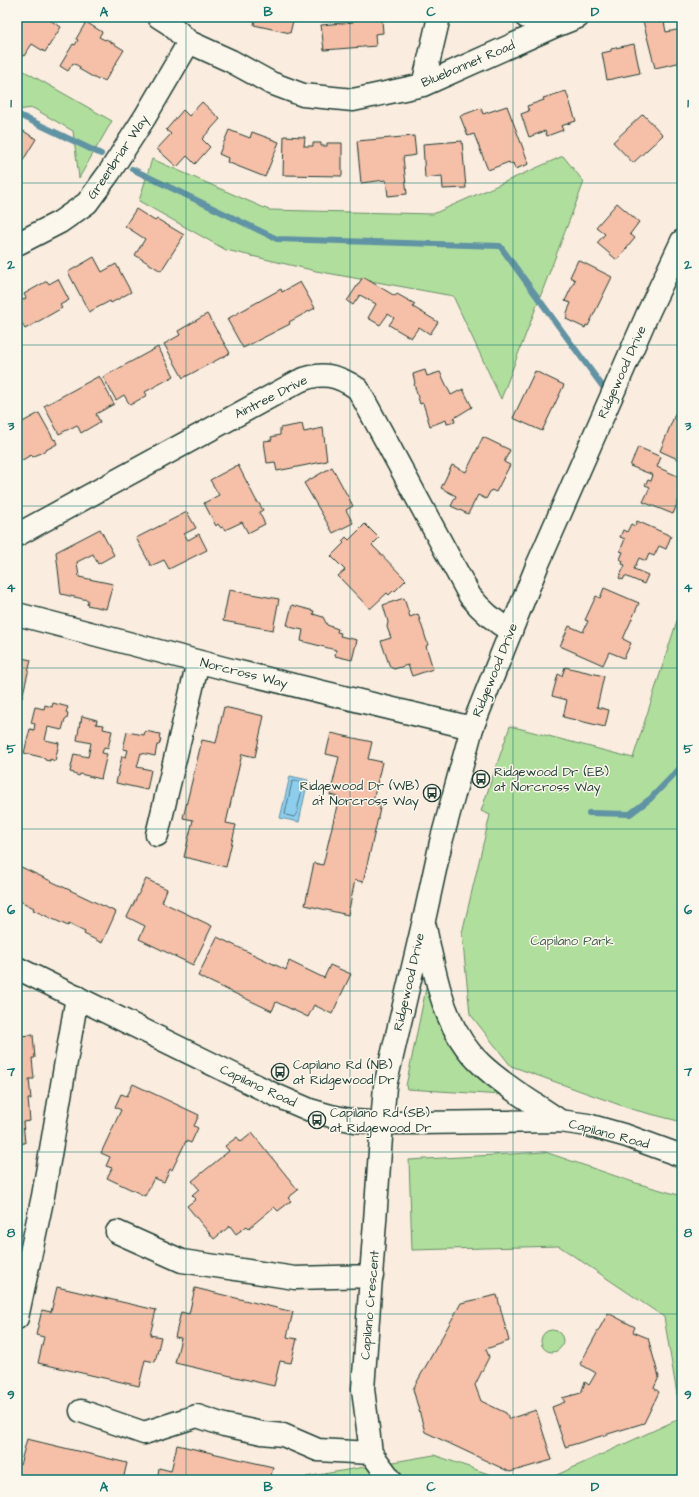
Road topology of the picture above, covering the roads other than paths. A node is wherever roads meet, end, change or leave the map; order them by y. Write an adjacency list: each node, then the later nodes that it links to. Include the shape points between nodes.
1 (439, 17): 7 (street)
2 (526, 17): 5 (street)
3 (578, 17): 5 (street, Bluebonnet Road)
4 (167, 19): 6 (street, Bluebonnet Road)
5 (555, 26): 7 (street, Bluebonnet Road)
6 (189, 42): 7 (street, Bluebonnet Road, via 271,83 303,95 353,100); 9 (street, Greenbriar Way, via 145,117 87,203 60,222)
7 (423, 85)
8 (682, 241): 12 (street, Ridgewood Drive, via 537,566)
9 (17, 244)
10 (17, 535): 12 (street, Aintree Drive, via 299,381 318,375 334,376 358,389 470,596 498,624)
11 (17, 614): 13 (street, Norcross Way)
12 (511, 631): 14 (street, Ridgewood Drive)
13 (198, 662): 14 (street, Norcross Way); 15 (street)
14 (472, 728): 16 (street, Ridgewood Drive, via 441,842)
15 (157, 835)
16 (424, 920): 19 (street, via 439,991 456,1031 467,1048 494,1076); 20 (street, Ridgewood Drive, via 385,1086)
17 (17, 968): 18 (street, Capilano Road)
18 (77, 997): 20 (street, Capilano Road, via 295,1104 331,1116); 24 (street, via 43,1196)
19 (560, 1121): 20 (street, Capilano Road); 21 (street, Capilano Road, via 588,1125 627,1136)
20 (382, 1123): 23 (street, Capilano Crescent)
21 (682, 1156)
22 (117, 1232): 23 (street, via 182,1261 295,1278)
23 (372, 1276): 26 (street, Capilano Crescent, via 364,1389)
24 (17, 1318)
25 (81, 1411): 26 (street, via 144,1433 197,1416 224,1425 283,1435 318,1450)
26 (371, 1453): 27 (street)
27 (392, 1480)

